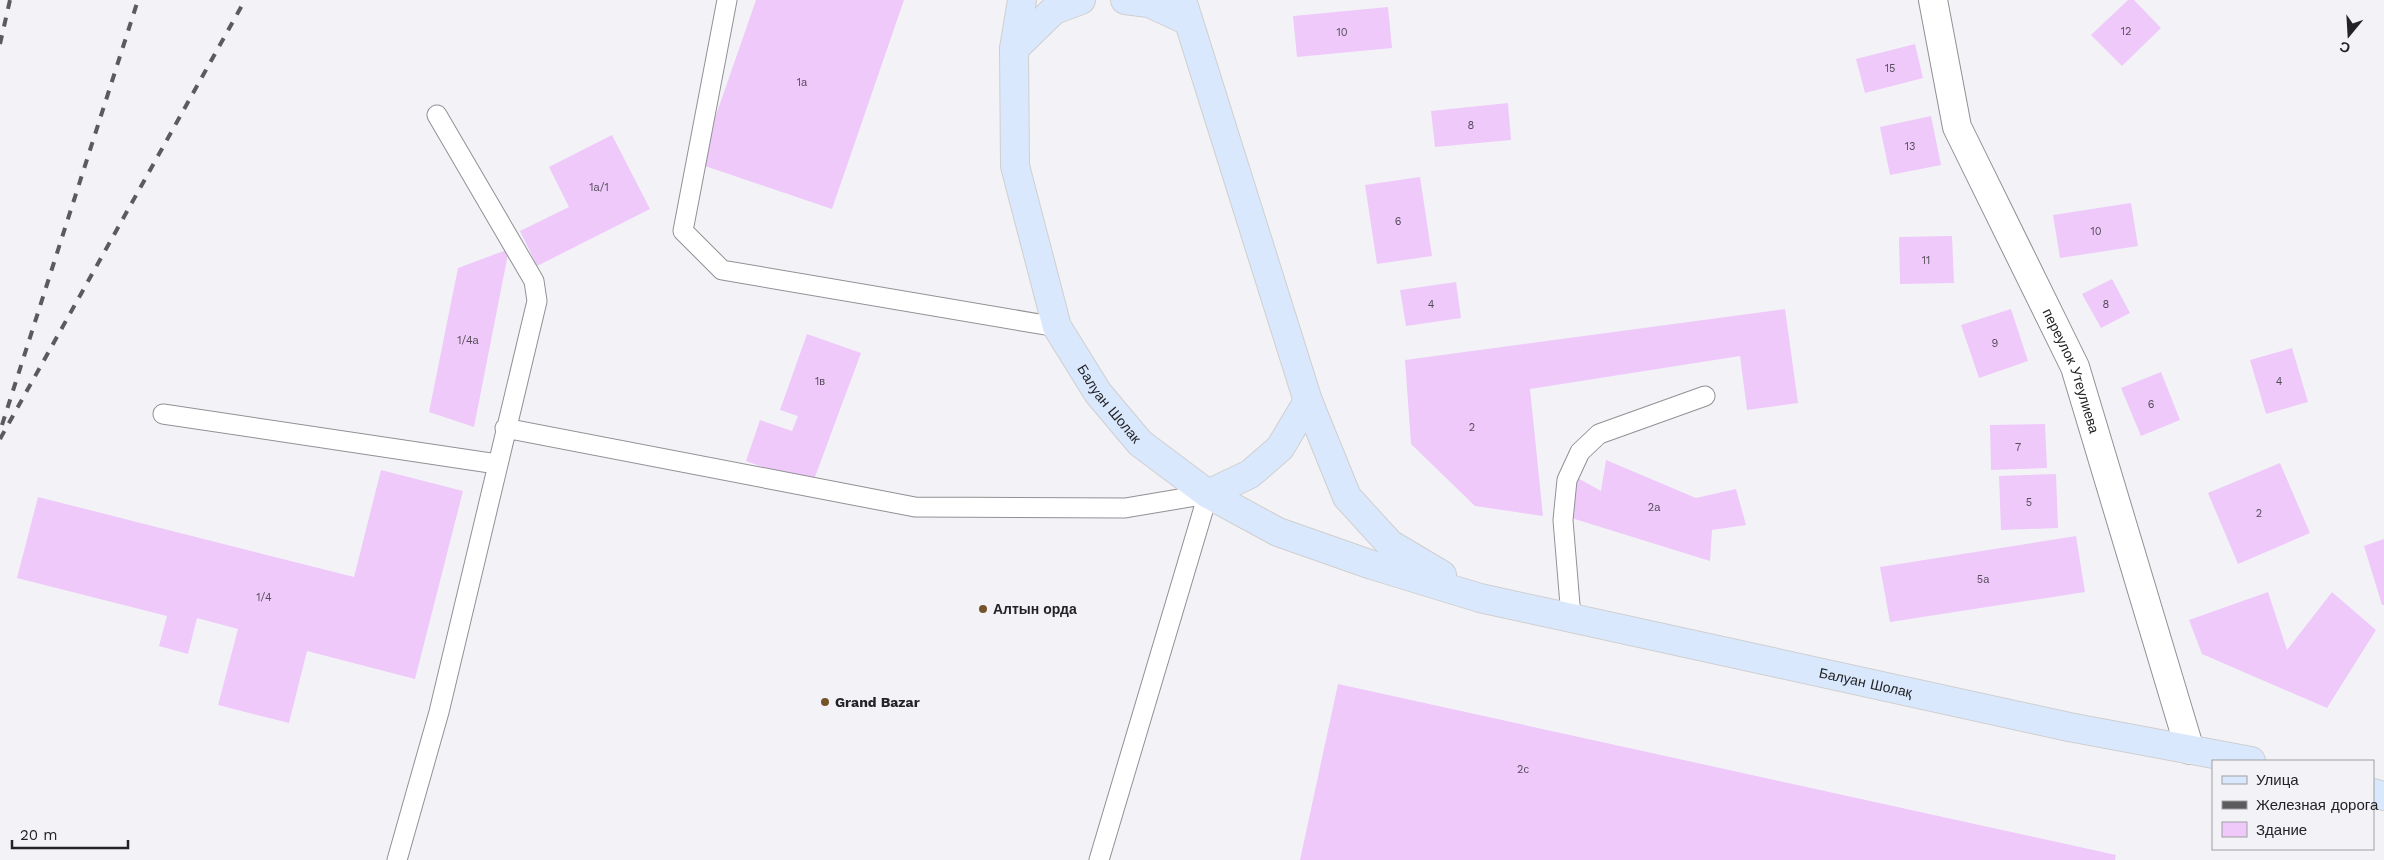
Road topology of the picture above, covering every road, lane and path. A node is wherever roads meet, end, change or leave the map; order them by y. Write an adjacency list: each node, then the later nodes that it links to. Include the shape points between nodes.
1 (727, 0): 9 (lane, via 683,231 722,270)
2 (1022, 0): 7 (main road, Балуан Шолак)
3 (1081, 0): 7 (main road, via 1054,10)
4 (1125, 0): 6 (main road)
5 (1933, 0): 18 (street, переулок Утеулиева, via 1957,127 2075,367)
6 (1185, 10): 11 (main road)
7 (1014, 49): 9 (main road, Балуан Шолак, via 1015,166)
8 (436, 115): 13 (lane, via 534,281 537,300)
9 (1057, 327): 15 (main road, Балуан Шолак, via 1098,393 1140,443)
10 (1705, 396): 17 (lane, via 1599,434 1580,452 1567,480 1563,520)
11 (1308, 401): 15 (main road, via 1280,448 1250,474); 16 (main road, via 1347,498 1390,544)
12 (163, 414): 14 (lane)
13 (505, 428): 14 (lane); 15 (lane, via 915,507 1124,508)
14 (497, 464): 20 (lane, via 439,712)
15 (1208, 494): 16 (main road, Балуан Шолак, via 1278,532); 21 (lane)
16 (1480, 598): 17 (main road, Балуан Шолақ)
17 (1570, 617): 18 (main road, Балуан Шолақ, via 2069,727)
18 (2190, 750): 19 (main road, Балуан Шолақ)
19 (2245, 760)
20 (397, 860)
21 (1098, 860)

